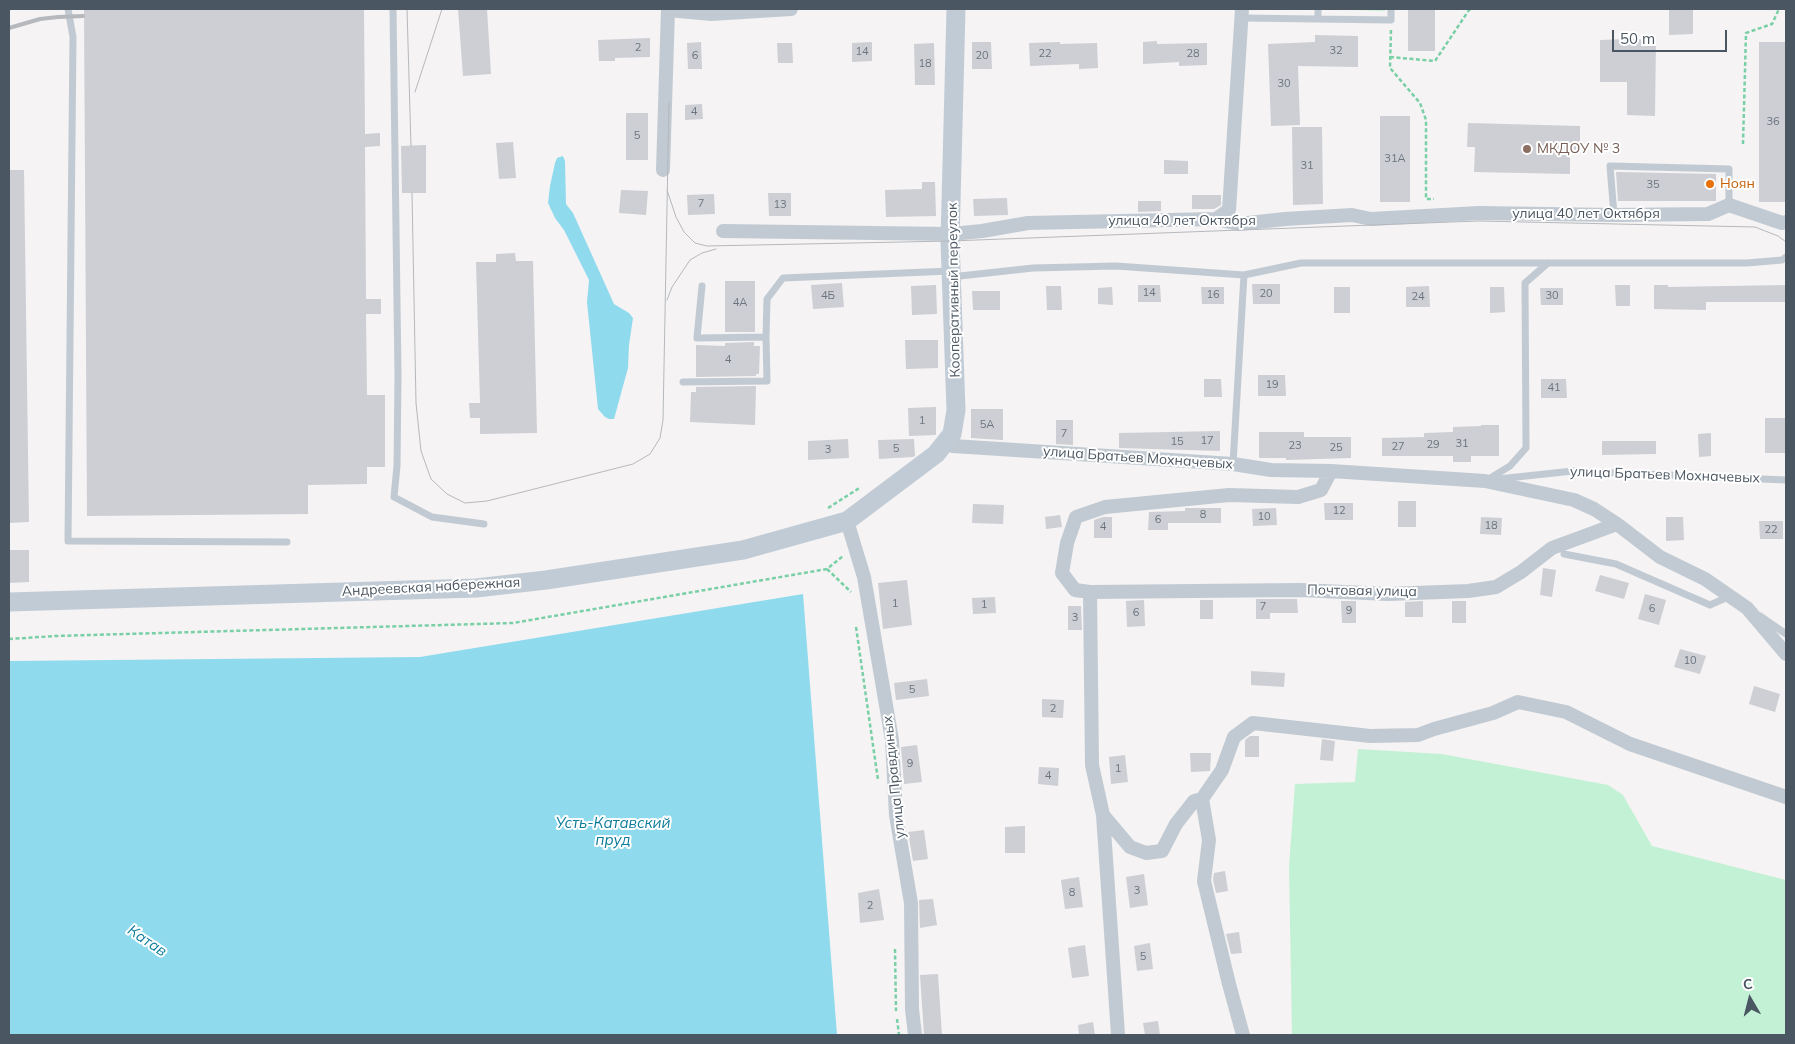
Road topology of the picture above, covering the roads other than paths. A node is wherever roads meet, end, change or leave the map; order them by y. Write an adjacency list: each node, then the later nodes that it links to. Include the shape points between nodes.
1 (68, 9): 32 (lane, via 72,37 68,541)
2 (393, 9): 30 (lane, via 398,375 394,497 432,517)
3 (668, 9): 4 (street, via 711,14); 10 (street)
4 (791, 9)
5 (956, 9): 16 (main road, Кооперативный переулок)
6 (1318, 9): 9 (lane)
7 (1391, 9): 9 (lane, via 1391,20)
8 (1242, 13): 9 (lane); 13 (street, via 1229,210)
9 (1318, 19)
10 (663, 170)
11 (1729, 206): 12 (street, улица 40 лет Октября, via 1708,214); 12 (lane, via 1730,169 1610,166); 14 (street)
12 (1614, 215): 13 (street, улица 40 лет Октября, via 1480,213 1370,219 1352,215 1240,224)
13 (1216, 219): 16 (street, улица 40 лет Октября, via 1028,223)
14 (1786, 222)
15 (723, 231): 16 (street, улица 40 лет Октября)
16 (951, 234): 19 (main road, Кооперативный переулок)
17 (1786, 257): 18 (lane, via 1748,263)
18 (1548, 263): 20 (lane, via 1301,263); 28 (lane, via 1525,283 1526,448 1510,466)
19 (952, 276): 20 (lane, via 1033,268 1116,266); 22 (lane, via 783,278 767,299); 24 (main road, Кооперативный переулок, via 956,410 952,434)
20 (1244, 276): 25 (lane)
21 (702, 286): 22 (lane, via 697,338)
22 (766, 337): 23 (lane, via 767,381)
23 (683, 382)
24 (945, 442): 25 (street, улица Братьев Мохначевых, via 953,446); 29 (main road, Кооперативный переулок, via 936,454)
25 (1233, 464): 26 (street, улица Братьев Мохначевых, via 1271,470)
26 (1330, 471): 28 (street, улица Братьев Мохначевых); 34 (street, via 1321,490 1298,497 1229,495 1104,507 1076,517 1067,542 1062,573 1075,590)
27 (1786, 480): 28 (lane, улица Братьев Мохначевых, via 1573,471)
28 (1485, 481): 31 (street, улица Братьев Мохначевых, via 1574,500)
29 (847, 521): 36 (main road, Андреевская набережная, via 743,550 476,588); 43 (street, улица Правдиных, via 864,577 892,740 896,815 911,903)
30 (484, 524)
31 (1618, 524): 34 (street, Почтовая улица, via 1552,548 1496,587 1468,591 1388,594 1300,590); 35 (street, улица Братьев Мохначевых, via 1660,557 1705,579)
32 (287, 542)
33 (1564, 554): 35 (lane, via 1616,564 1710,605)
34 (1090, 592): 42 (street, via 1092,765)
35 (1730, 596): 37 (street, улица Братьев Мохначевых)
36 (9, 602)
37 (1747, 608): 38 (lane); 39 (street, улица Братьев Мохначевых)
38 (1786, 634)
39 (1786, 654)
40 (1786, 797): 41 (street, via 1630,744 1566,712 1518,702 1493,713 1418,735 1370,736 1253,724 1234,737 1222,770)
41 (1202, 798): 42 (street, via 1194,800 1176,824 1162,852 1146,853 1130,847); 45 (street, via 1209,840 1204,880)
42 (1103, 815): 44 (street)
43 (915, 1035)
44 (1118, 1035)
45 (1243, 1035)

